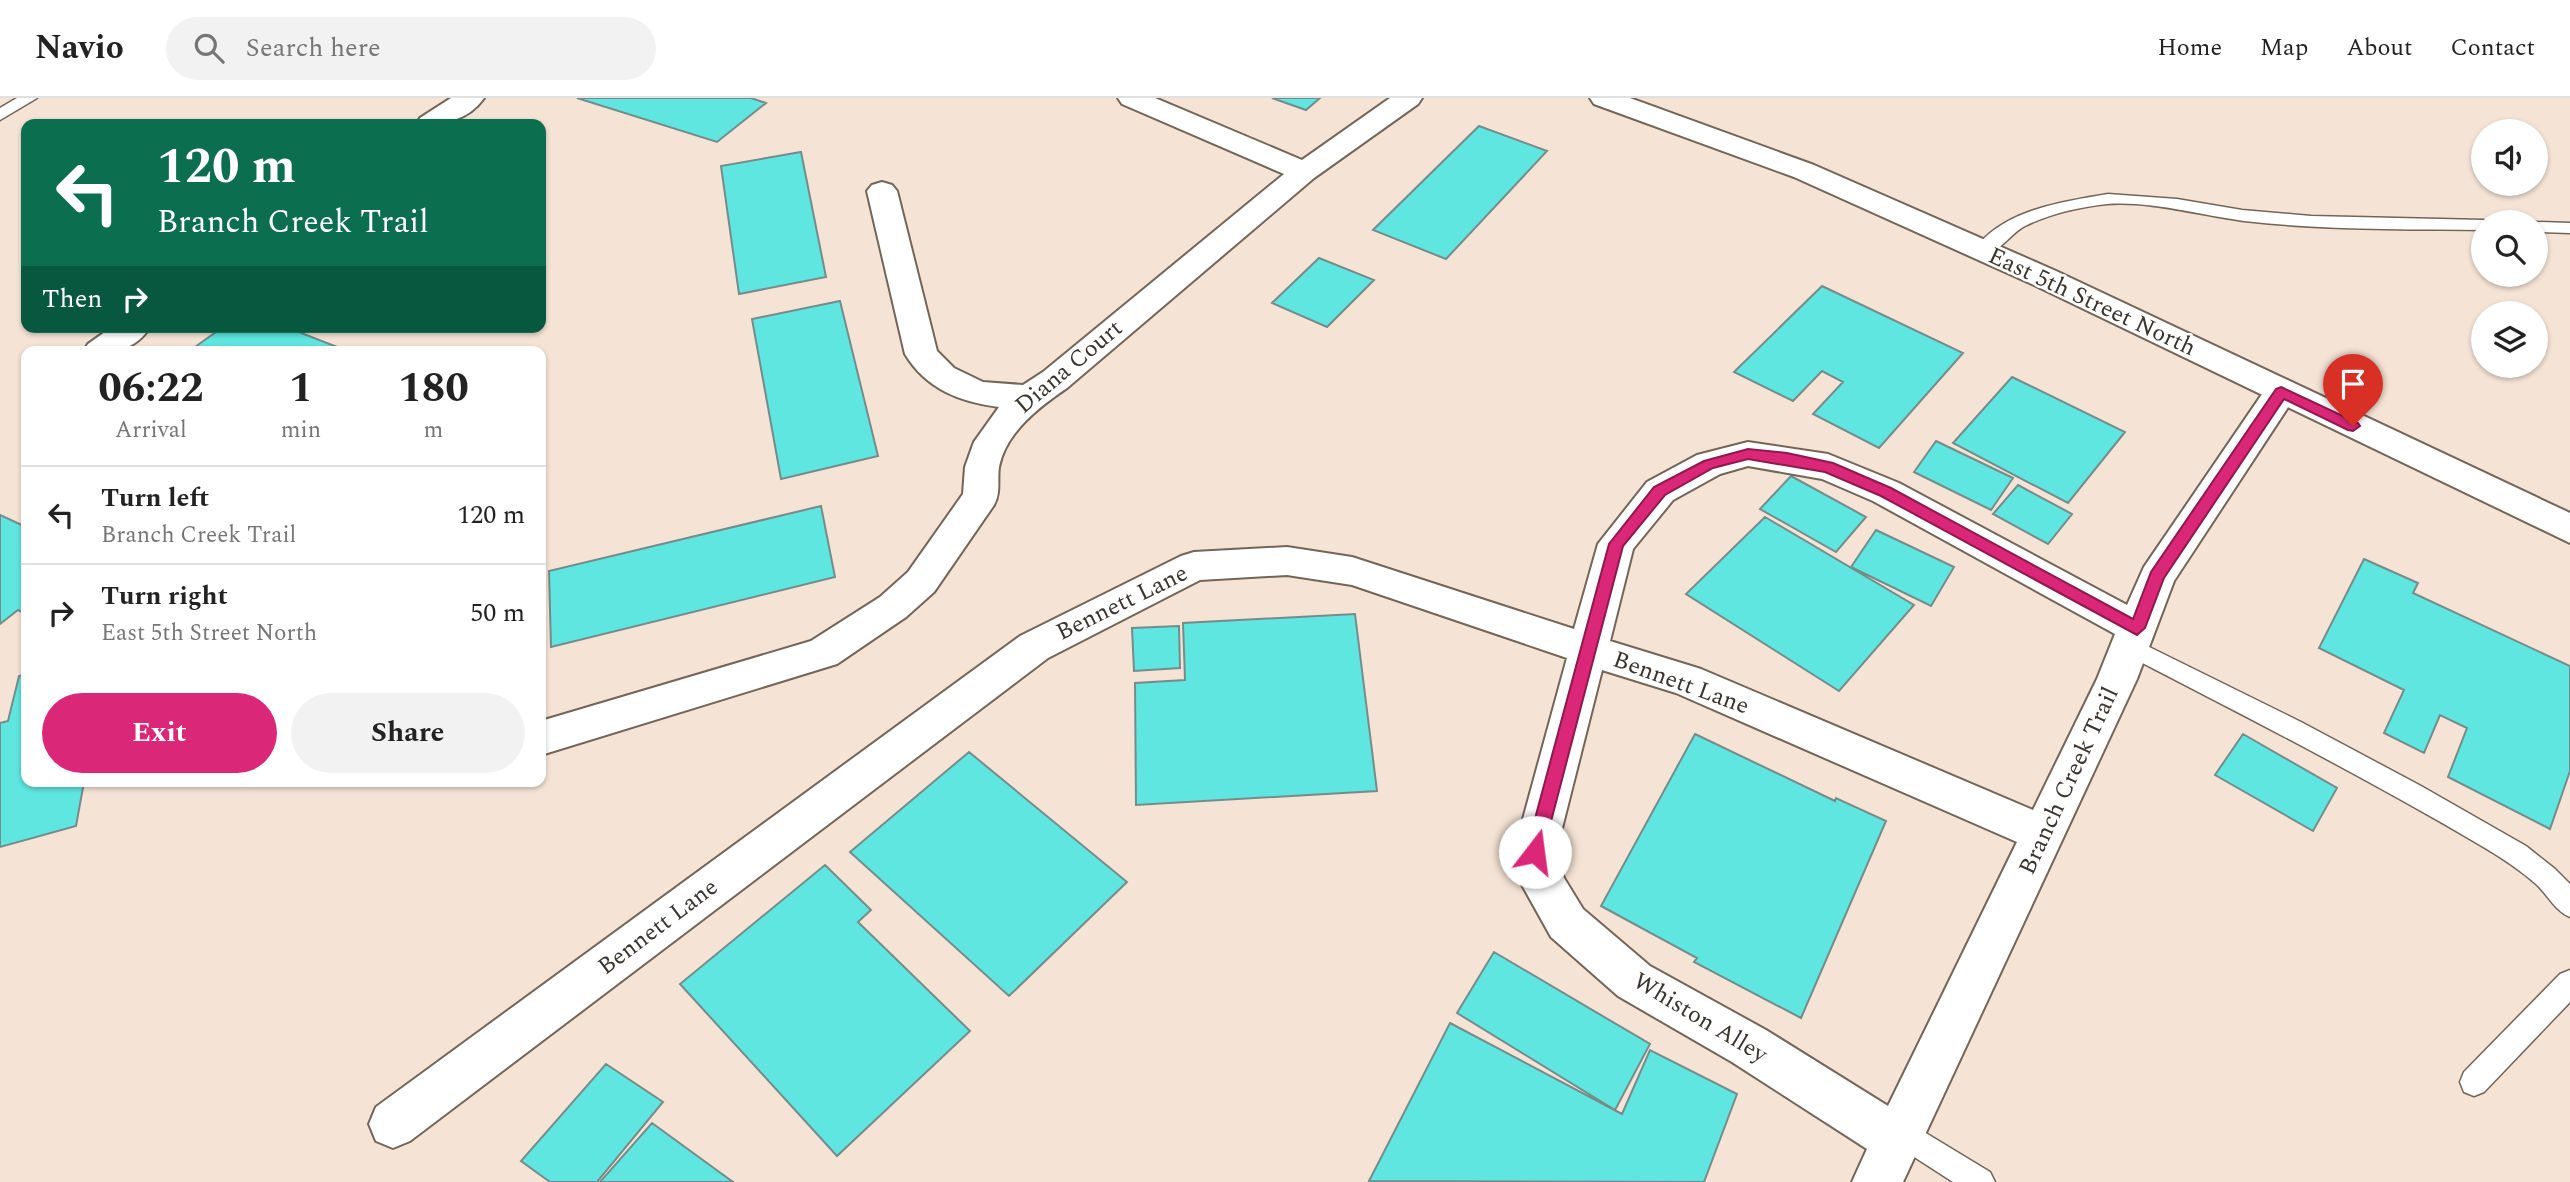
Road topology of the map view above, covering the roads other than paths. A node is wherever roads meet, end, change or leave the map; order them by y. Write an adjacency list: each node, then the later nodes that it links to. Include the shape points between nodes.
1 (29, 98): 6 (lane)
2 (470, 98): 7 (street)
3 (1132, 98): 8 (street)
4 (1408, 98): 8 (street, Diana Court)
5 (1604, 98): 13 (street, East 5th Street North, via 1804,172)
6 (0, 115)
7 (438, 119)
8 (1304, 172): 17 (street, Diana Court)
9 (882, 191): 17 (street, via 921,354 933,370 973,392)
10 (2471, 225): 13 (lane, via 2311,221 2108,199 2056,208 2017,223)
11 (2548, 227): 12 (lane)
12 (2570, 228)
13 (1983, 250): 16 (street, East 5th Street North)
14 (126, 333): 15 (street)
15 (107, 346)
16 (2281, 392): 18 (street, East 5th Street North); 19 (street, Branch Creek Trail, via 2157,577)
17 (1029, 397): 21 (street, Diana Court, via 991,442 982,467 981,496 921,582 893,607 823,653)
18 (2570, 528)
19 (2134, 637): 20 (street, Whiston Alley, via 1886,492 1828,467 1748,454 1709,464 1660,491 1616,544); 22 (street, Branch Creek Trail); 23 (lane, via 2525,859)
20 (1589, 650): 22 (street, Bennett Lane, via 1687,680); 26 (street, Bennett Lane, via 1352,571 1287,561 1194,566 1034,647); 27 (street, Whiston Alley, via 1535,852 1544,885 1567,923 1634,981)
21 (546, 736)
22 (2044, 834): 27 (street, Branch Creek Trail)
23 (2570, 905)
24 (2570, 983): 25 (lane)
25 (2474, 1082)
26 (393, 1124)
27 (1899, 1136): 28 (street, Branch Creek Trail); 29 (lane)
28 (1877, 1182)
29 (1980, 1182)

